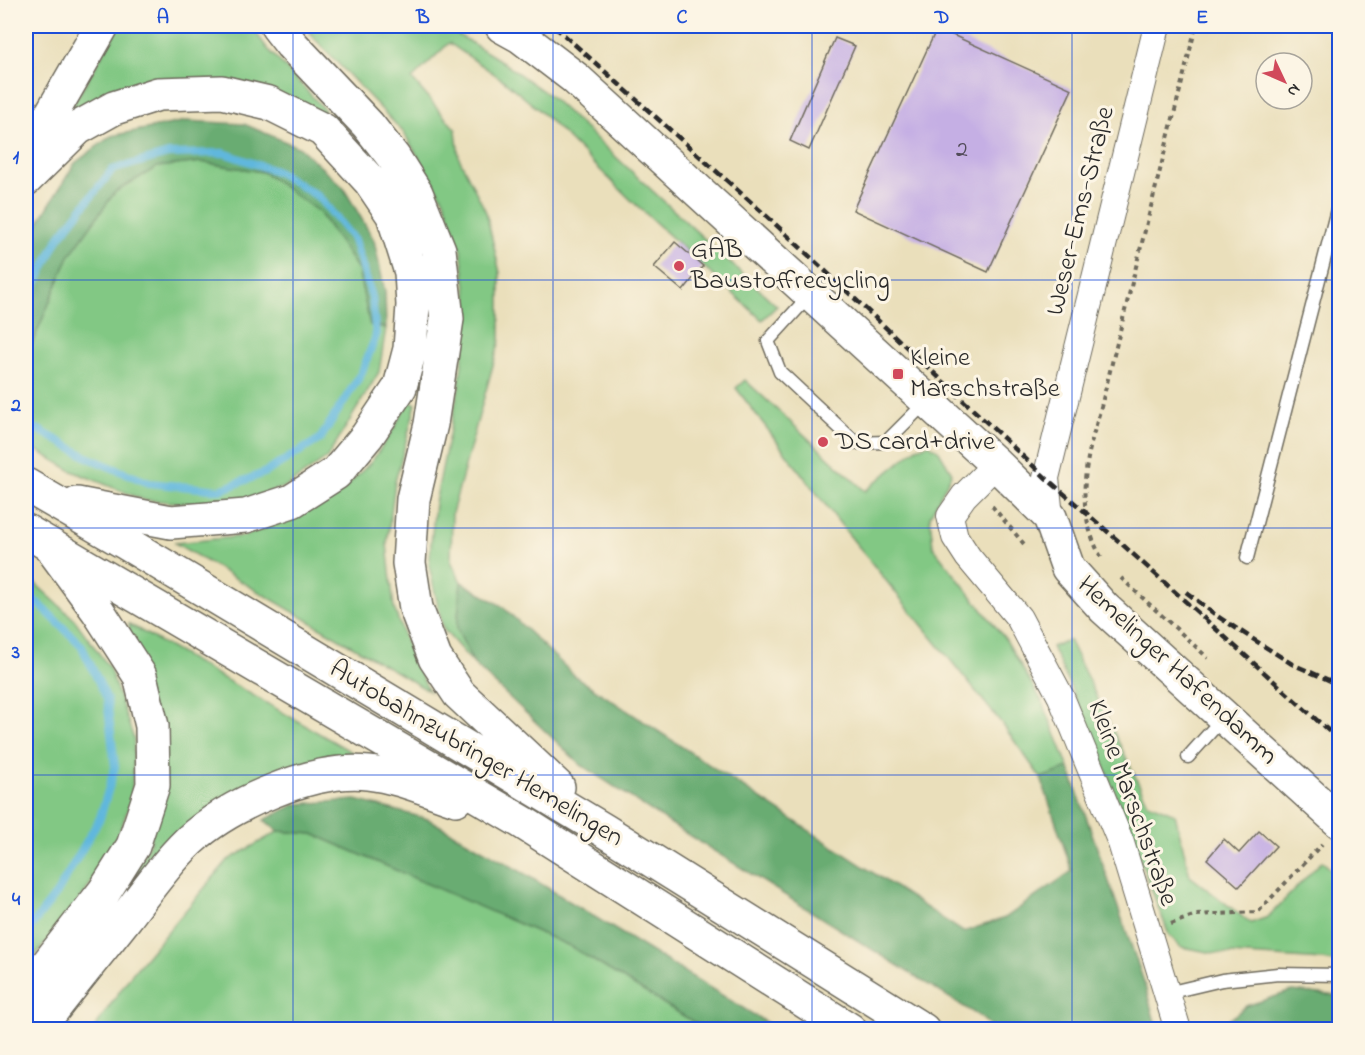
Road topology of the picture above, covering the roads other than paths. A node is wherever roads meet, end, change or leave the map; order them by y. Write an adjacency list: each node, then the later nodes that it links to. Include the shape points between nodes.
1 (102, 26): 5 (main road)
2 (277, 26): 18 (main road, via 394,158 416,193 439,250 447,318 431,424 413,499 409,563 416,608 435,658 459,694)
3 (502, 26): 8 (main road, Hemelinger Hafendamm, via 575,78)
4 (1157, 26): 12 (street, Weser-Ems-Straße, via 1046,478)
5 (26, 158)
6 (26, 178): 11 (main road, via 78,128 114,108 158,94 222,92 269,103 323,130 370,181 393,215 411,272 413,305 410,349 400,387 336,472 292,501 246,516 171,522)
7 (1340, 198): 14 (lane)
8 (810, 294): 9 (main road, Hemelinger Hafendamm); 9 (lane, via 768,341 780,372 856,443 886,442)
9 (927, 400): 10 (main road, Hemelinger Hafendamm)
10 (996, 464): 12 (main road, Hemelinger Hafendamm); 22 (street, Kleine Marschstraße, via 950,516 955,537 1019,618 1061,697 1121,843)
11 (37, 491): 18 (main road, Autobahnzubringer Hemelingen)
12 (1050, 517): 15 (main road, Hemelinger Hafendamm, via 1068,568 1104,608)
13 (38, 538): 17 (main road, Autobahnzubringer Hemelingen); 21 (main road, via 98,611 140,676 152,726 153,785 133,846 104,892)
14 (1247, 558)
15 (1224, 717): 16 (lane); 19 (main road, Hemelinger Hafendamm)
16 (1188, 757)
17 (522, 822): 23 (main road, via 368,773 323,775 283,786 228,814 189,841); 24 (main road, Autobahnzubringer Hemelingen)
18 (605, 831): 25 (main road, Autobahnzubringer Hemelingen)
19 (1331, 832)
20 (1340, 975): 22 (lane, via 1278,974)
21 (26, 992)
22 (1167, 993): 26 (street, Kleine Marschstraße)
23 (38, 1029)
24 (850, 1029)
25 (923, 1029)
26 (1178, 1029)

